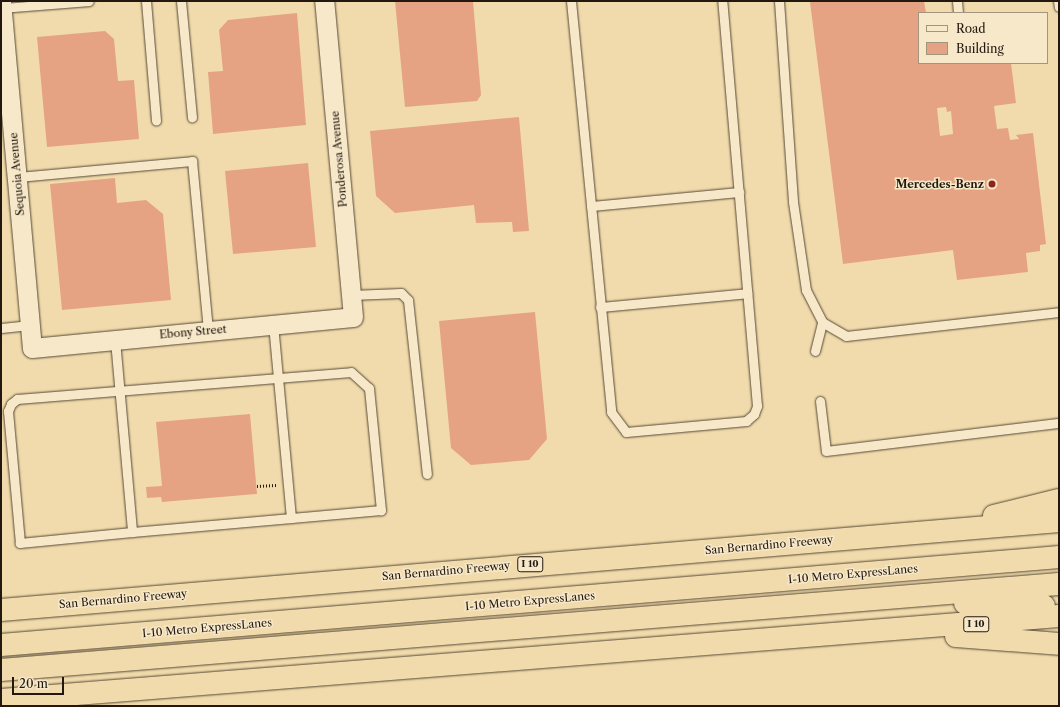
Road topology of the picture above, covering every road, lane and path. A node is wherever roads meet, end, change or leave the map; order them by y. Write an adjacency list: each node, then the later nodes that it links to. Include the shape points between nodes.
1 (89, 1): 10 (lane)
2 (146, 1): 14 (lane)
3 (182, 1): 13 (lane)
4 (324, 1): 19 (street, Ponderosa Avenue)
5 (571, 1): 17 (lane)
6 (722, 1): 16 (lane)
7 (779, 1): 23 (lane, via 793,202 806,290)
8 (957, 1): 12 (lane)
9 (1058, 1): 11 (lane)
10 (2, 5): 15 (street, Sequoia Avenue)
11 (1059, 7)
12 (958, 12)
13 (192, 118)
14 (156, 121)
15 (17, 177): 24 (street, Sequoia Avenue); 27 (lane, via 192,161)
16 (739, 192): 17 (lane); 18 (lane)
17 (591, 206): 20 (lane)
18 (747, 292): 20 (lane); 20 (lane, via 757,406 754,414 746,421 626,432 611,412)
19 (351, 295): 22 (street, Ponderosa Avenue); 35 (lane, via 401,293 408,300)
20 (600, 307)
21 (1059, 312): 23 (lane, via 846,336)
22 (353, 317): 25 (street, Ebony Street)
23 (822, 322): 30 (lane)
24 (30, 325): 26 (lane); 29 (street, Sequoia Avenue)
25 (273, 325): 27 (street, Ebony Street); 31 (lane)
26 (1, 328)
27 (208, 331): 28 (street, Ebony Street)
28 (115, 340): 29 (street, Ebony Street); 32 (lane)
29 (32, 348)
30 (815, 351)
31 (278, 378): 32 (lane); 39 (lane); 39 (lane, via 351,372 369,388 382,510)
32 (120, 392): 41 (lane); 41 (lane, via 17,399 8,410 20,543)
33 (820, 401): 34 (lane, via 826,451)
34 (1059, 423)
35 (428, 474)
36 (277, 485): 37 (path)
37 (257, 486)
38 (1059, 500): 42 (highway)
39 (290, 518): 41 (lane)
40 (1059, 522): 42 (highway, San Bernardino Freeway / I 10)
41 (132, 532)
42 (922, 533): 47 (highway, San Bernardino Freeway / I 10)
43 (1059, 556): 51 (highway, I-10 Metro ExpressLanes)
44 (1059, 584): 45 (highway)
45 (860, 600): 46 (highway); 52 (highway)
46 (1059, 606)
47 (1, 610)
48 (1059, 616): 49 (highway, I 10)
49 (893, 631): 50 (highway); 53 (highway, I 10)
50 (1059, 644)
51 (1, 645)
52 (1, 670)
53 (1, 700)

